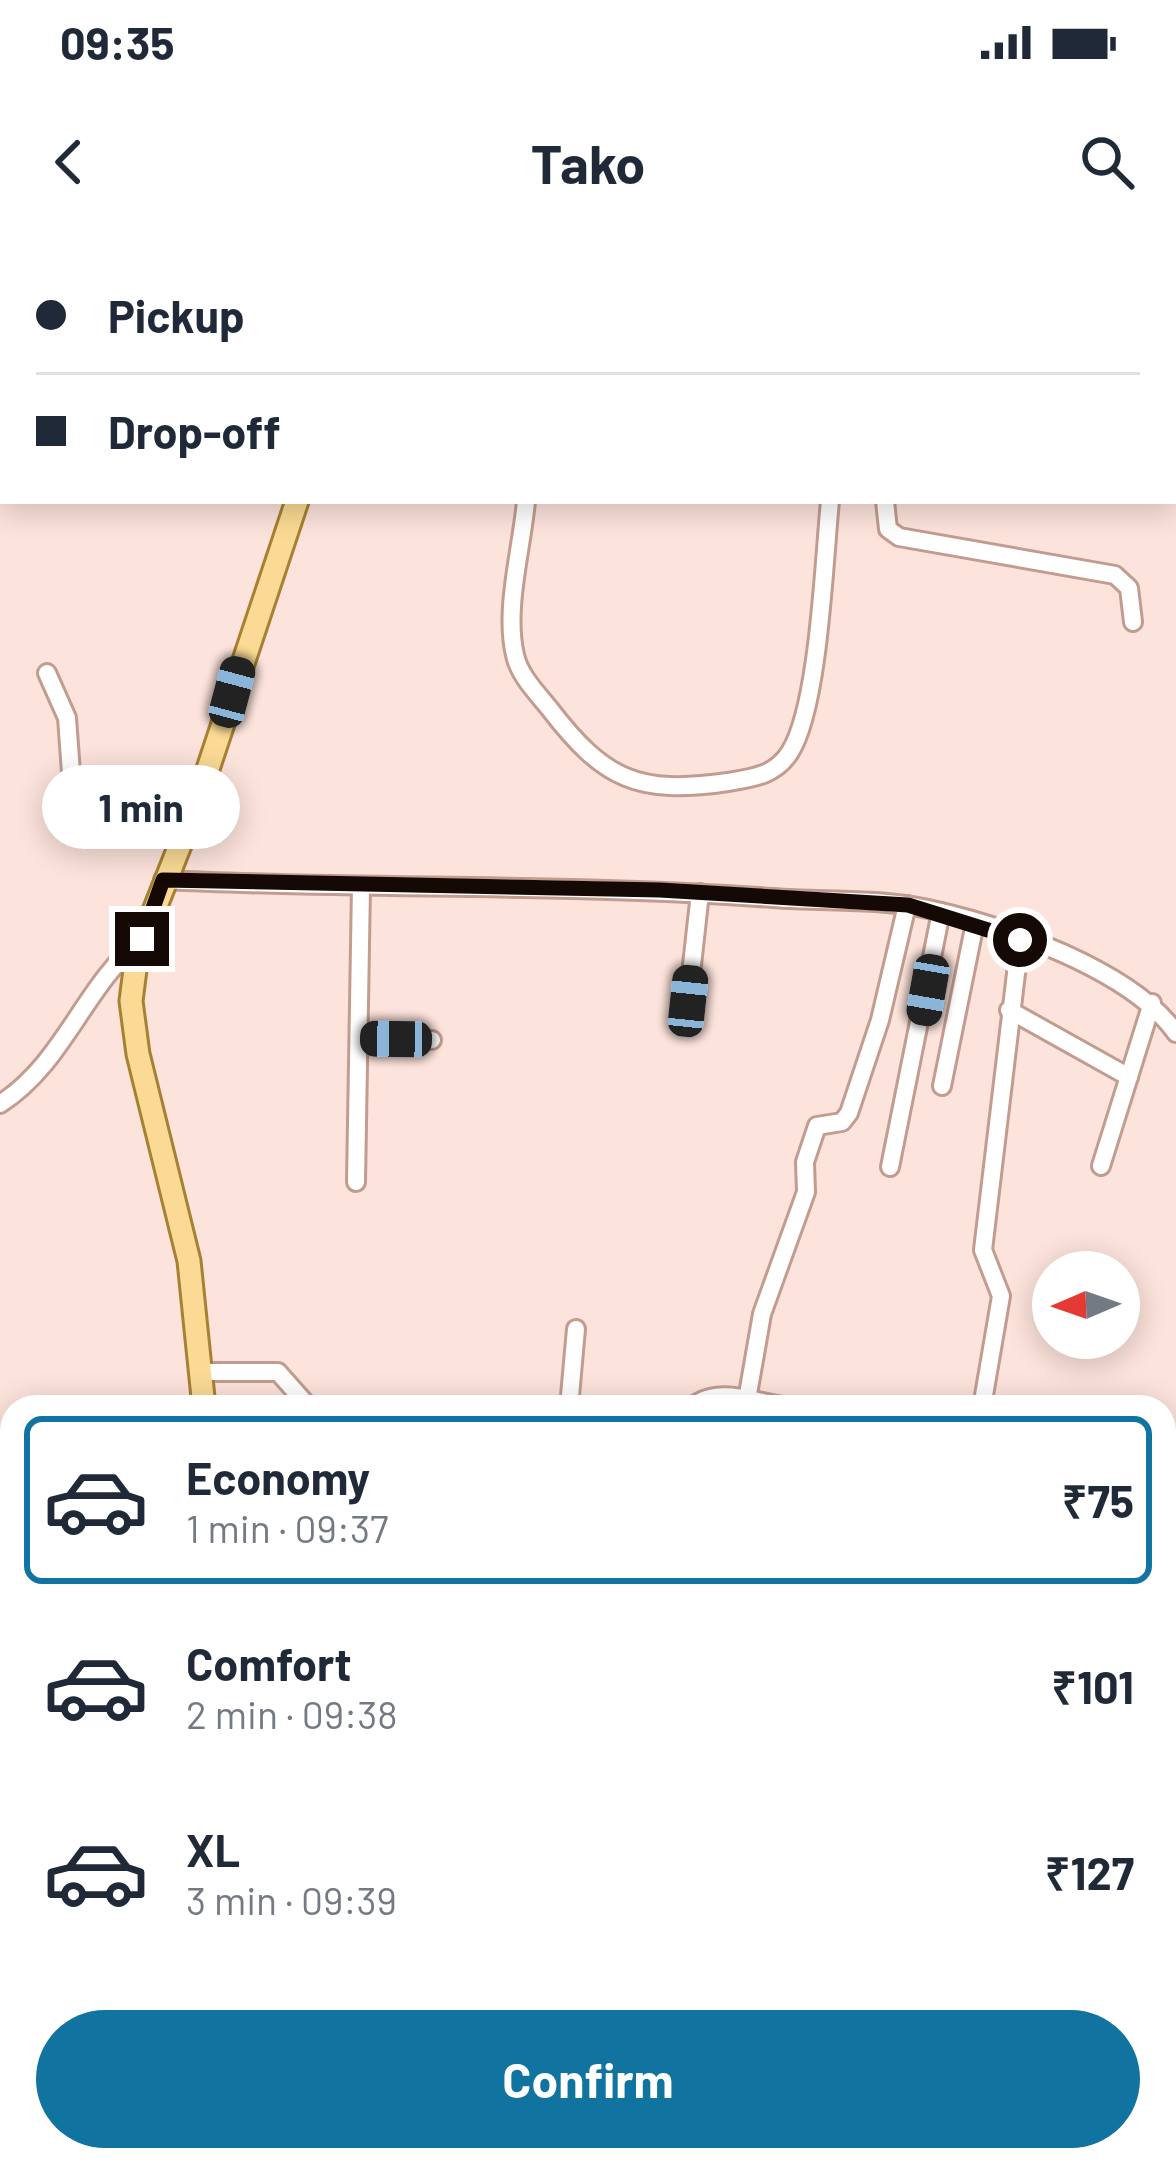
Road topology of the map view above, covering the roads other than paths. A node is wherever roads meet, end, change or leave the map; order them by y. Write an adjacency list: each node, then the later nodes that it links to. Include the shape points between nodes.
1 (296, 504): 7 (main road)
2 (526, 504): 3 (street, via 514,614 518,664 599,766 670,787 759,777 789,755 810,673)
3 (830, 504)
4 (885, 504): 5 (street, via 888,530 899,537 1115,575 1129,588)
5 (1133, 622)
6 (47, 673): 7 (street, via 67,718 73,786)
7 (186, 827): 8 (main road)
8 (163, 880): 9 (street); 14 (main road)
9 (361, 886): 10 (street); 20 (street)
10 (700, 893): 11 (street); 16 (street)
11 (908, 905): 12 (street); 33 (street, via 849,1113 815,1130 805,1162 809,1183 776,1263)
12 (941, 912): 13 (street); 25 (street)
13 (975, 923): 15 (street); 23 (street)
14 (142, 939): 24 (street, via 105,972 47,1066); 29 (main road, via 133,1028 189,1261)
15 (1020, 940): 17 (street); 18 (street)
16 (688, 1001)
17 (1152, 1003): 19 (street); 22 (street)
18 (1010, 1010): 22 (street); 34 (street, via 983,1250 1001,1296)
19 (1176, 1033)
20 (359, 1038): 21 (street); 27 (street)
21 (432, 1040)
22 (1129, 1076): 26 (street)
23 (942, 1086)
24 (0, 1105)
25 (890, 1166)
26 (1101, 1166)
27 (356, 1182)
28 (576, 1329): 32 (street)
29 (201, 1372): 30 (main road); 31 (street, via 278,1372)
30 (203, 1395)
31 (298, 1395)
32 (570, 1395)
33 (748, 1395)
34 (984, 1395)

